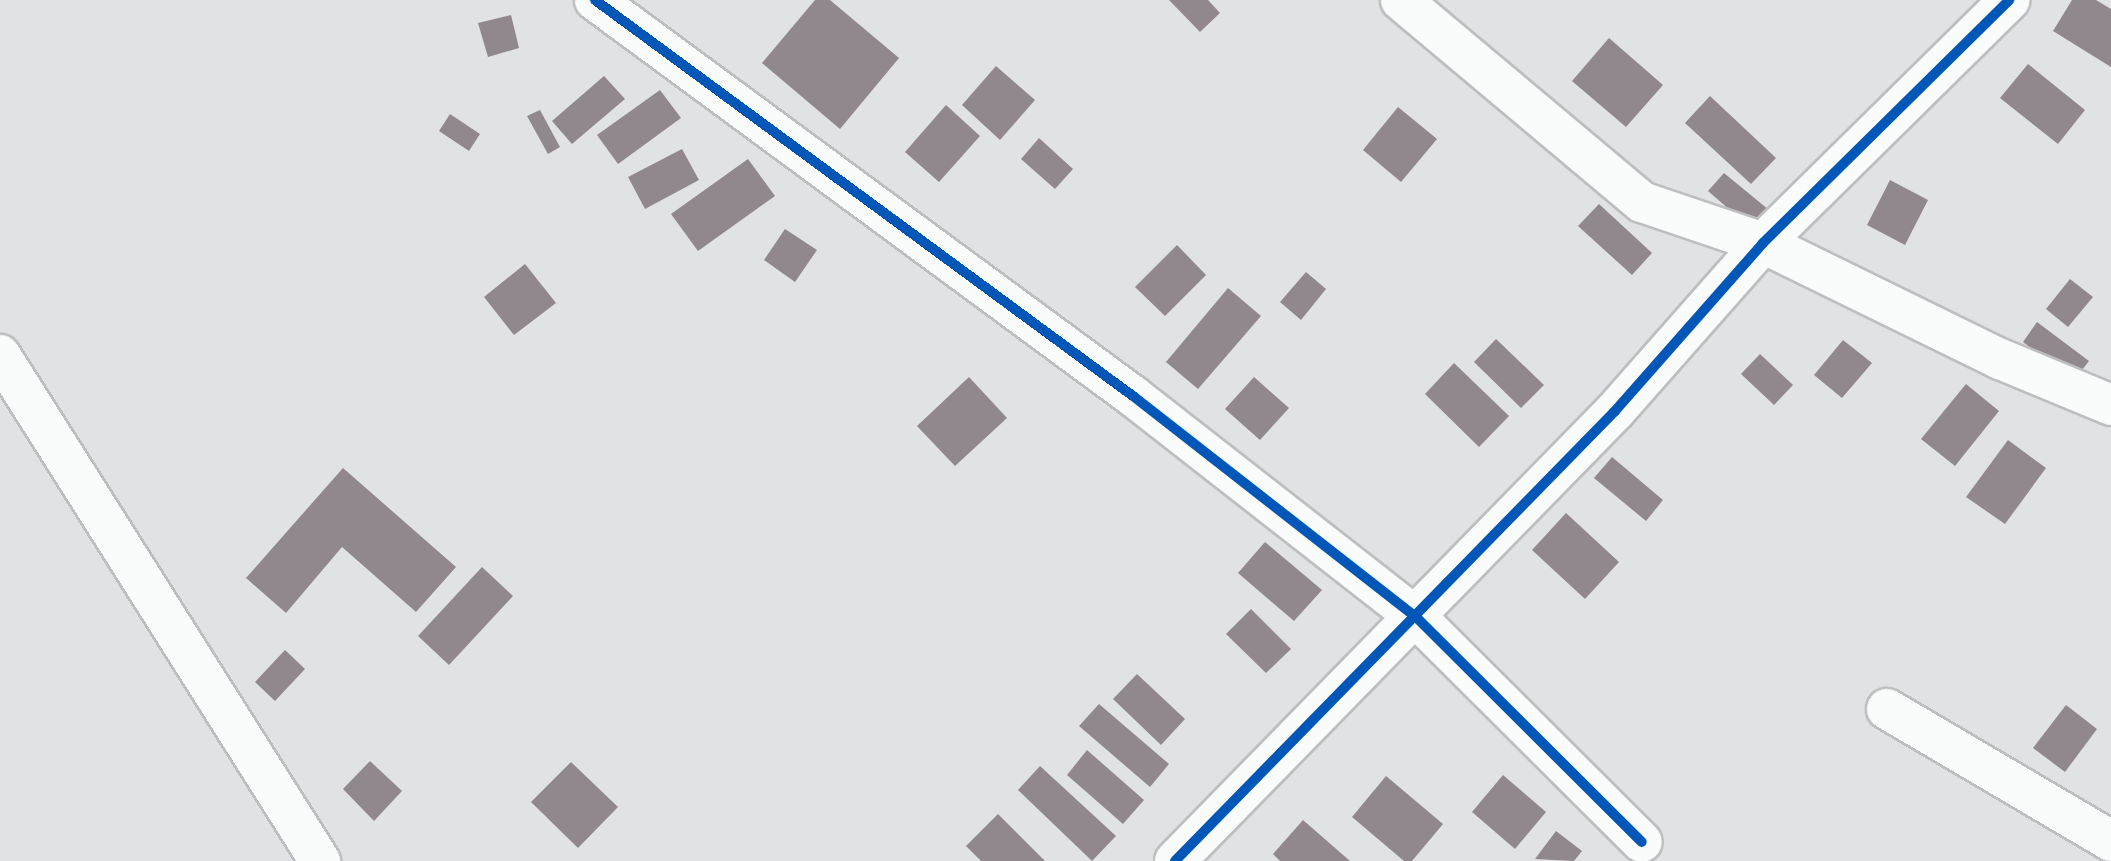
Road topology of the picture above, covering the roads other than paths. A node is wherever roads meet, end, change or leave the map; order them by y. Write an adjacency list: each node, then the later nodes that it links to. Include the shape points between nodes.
1 (595, 0): 7 (street, via 1133,396)
2 (1401, 0): 4 (street, via 1642,202)
3 (2009, 0): 4 (street)
4 (1763, 243): 6 (street, via 2000,359); 7 (street, via 1615,411)
5 (0, 355): 11 (street)
6 (2111, 405)
7 (1415, 616): 10 (street); 12 (street)
8 (1887, 709): 9 (street)
9 (2111, 841)
10 (1642, 842)
11 (302, 854)
12 (1175, 861)

